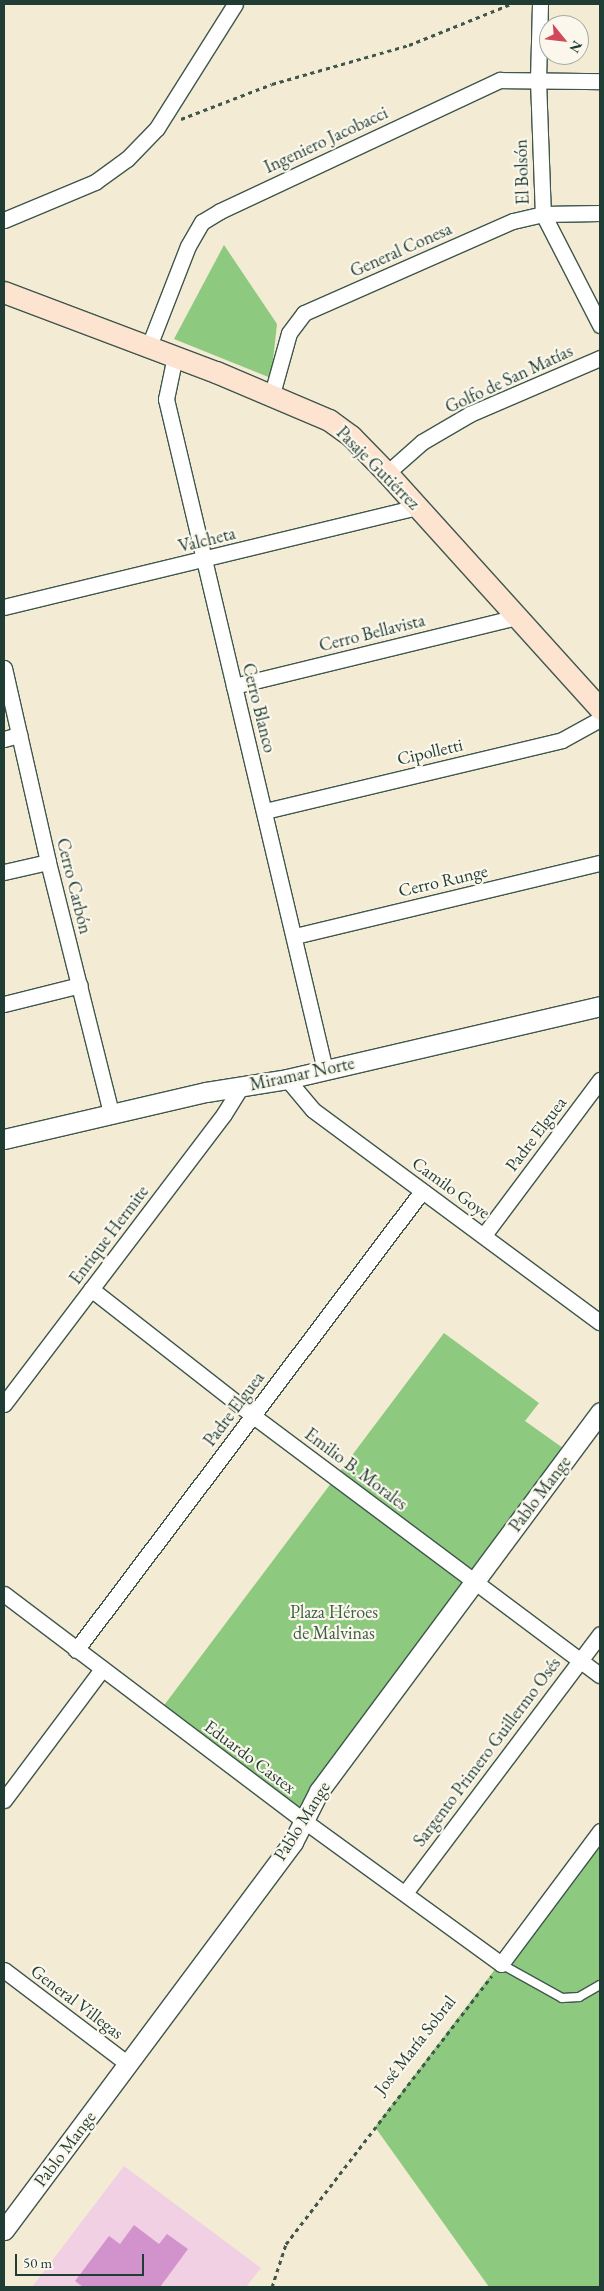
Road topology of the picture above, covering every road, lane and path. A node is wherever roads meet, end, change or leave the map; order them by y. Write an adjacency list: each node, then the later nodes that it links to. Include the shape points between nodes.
1 (235, 4): 6 (street)
2 (511, 4): 6 (path, via 409,45 272,84)
3 (540, 4): 4 (street, El Bolsón)
4 (538, 80): 5 (street, Ingeniero Jacobacci); 7 (street, El Bolsón); 12 (street, Ingeniero Jacobacci, via 500,80 478,89 202,222 188,246)
5 (600, 80)
6 (157, 128): 9 (street, via 127,159 95,182)
7 (543, 214): 8 (street, General Conesa); 11 (street, El Bolsón); 15 (street, General Conesa, via 513,221 304,313 289,333)
8 (600, 214)
9 (4, 220)
10 (4, 292): 12 (main road, Pasaje Gutiérrez)
11 (600, 325)
12 (149, 346): 13 (main road, Pasaje Gutiérrez)
13 (176, 356): 15 (main road, Pasaje Gutiérrez); 18 (street, Cerro Blanco, via 166,399)
14 (600, 358): 16 (street, Golfo de San Matías, via 470,414 422,442)
15 (272, 394): 16 (main road, Pasaje Gutiérrez, via 329,420 351,436)
16 (387, 473): 17 (main road, Pasaje Gutiérrez)
17 (418, 507): 18 (street, Valcheta); 20 (main road, Pasaje Gutiérrez)
18 (202, 561): 19 (street, Valcheta); 22 (street, Cerro Blanco)
19 (4, 607)
20 (518, 617): 22 (street, Cerro Bellavista); 23 (main road, Pasaje Gutiérrez)
21 (4, 668): 25 (street, Cerro Carbón)
22 (234, 686): 26 (street, Cerro Blanco)
23 (600, 709)
24 (600, 719): 26 (street, Cipolletti, via 562,740)
25 (11, 737): 27 (street, Cerro Carbón)
26 (265, 811): 30 (street, Cerro Blanco)
27 (48, 862): 29 (street); 31 (street, Cerro Carbón)
28 (600, 864): 30 (street, Cerro Runge)
29 (4, 872)
30 (295, 936): 34 (street, Cerro Blanco)
31 (80, 985): 32 (street); 38 (street, Cerro Carbón)
32 (4, 1004)
33 (600, 1006): 34 (street, Miramar Norte)
34 (325, 1070): 35 (street, Miramar Norte)
35 (287, 1078): 37 (street, Miramar Norte); 40 (street, Camilo Goye, via 313,1110)
36 (600, 1080): 41 (street, Padre Elguea)
37 (241, 1087): 38 (street, Miramar Norte); 42 (street, Enrique Hermite)
38 (111, 1113): 39 (street, Miramar Norte)
39 (4, 1139)
40 (422, 1190): 41 (street, Camilo Goye); 46 (street, Padre Elguea)
41 (484, 1235): 43 (street, Camilo Goye)
42 (91, 1289): 44 (street, Enrique Hermite); 46 (street, Emilio B. Morales)
43 (600, 1322)
44 (4, 1404)
45 (600, 1412): 47 (street, Pablo Mange)
46 (252, 1415): 47 (street, Emilio B. Morales); 50 (street, Padre Elguea)
47 (475, 1581): 51 (street, Emilio B. Morales); 55 (street, Pablo Mange, via 319,1791)
48 (4, 1594): 50 (street, Eduardo Castex)
49 (600, 1634): 51 (street, Sargento Primero Guillermo Osés)
50 (76, 1650): 52 (street, Eduardo Castex)
51 (580, 1660): 53 (street, Emilio B. Morales); 57 (street, Sargento Primero Guillermo Osés)
52 (102, 1669): 54 (street); 55 (street, Eduardo Castex)
53 (600, 1674)
54 (4, 1800)
55 (303, 1820): 57 (street, Eduardo Castex); 61 (street, Pablo Mange, via 293,1842)
56 (600, 1831): 58 (street)
57 (405, 1893): 58 (street, Eduardo Castex)
58 (501, 1964): 60 (lane, via 562,1998 579,1997); 63 (path, José María Sobral, via 291,2236)
59 (4, 1970): 61 (street, General Villegas)
60 (600, 1985)
61 (128, 2064): 62 (street, Pablo Mange)
62 (4, 2230)
63 (272, 2287)

